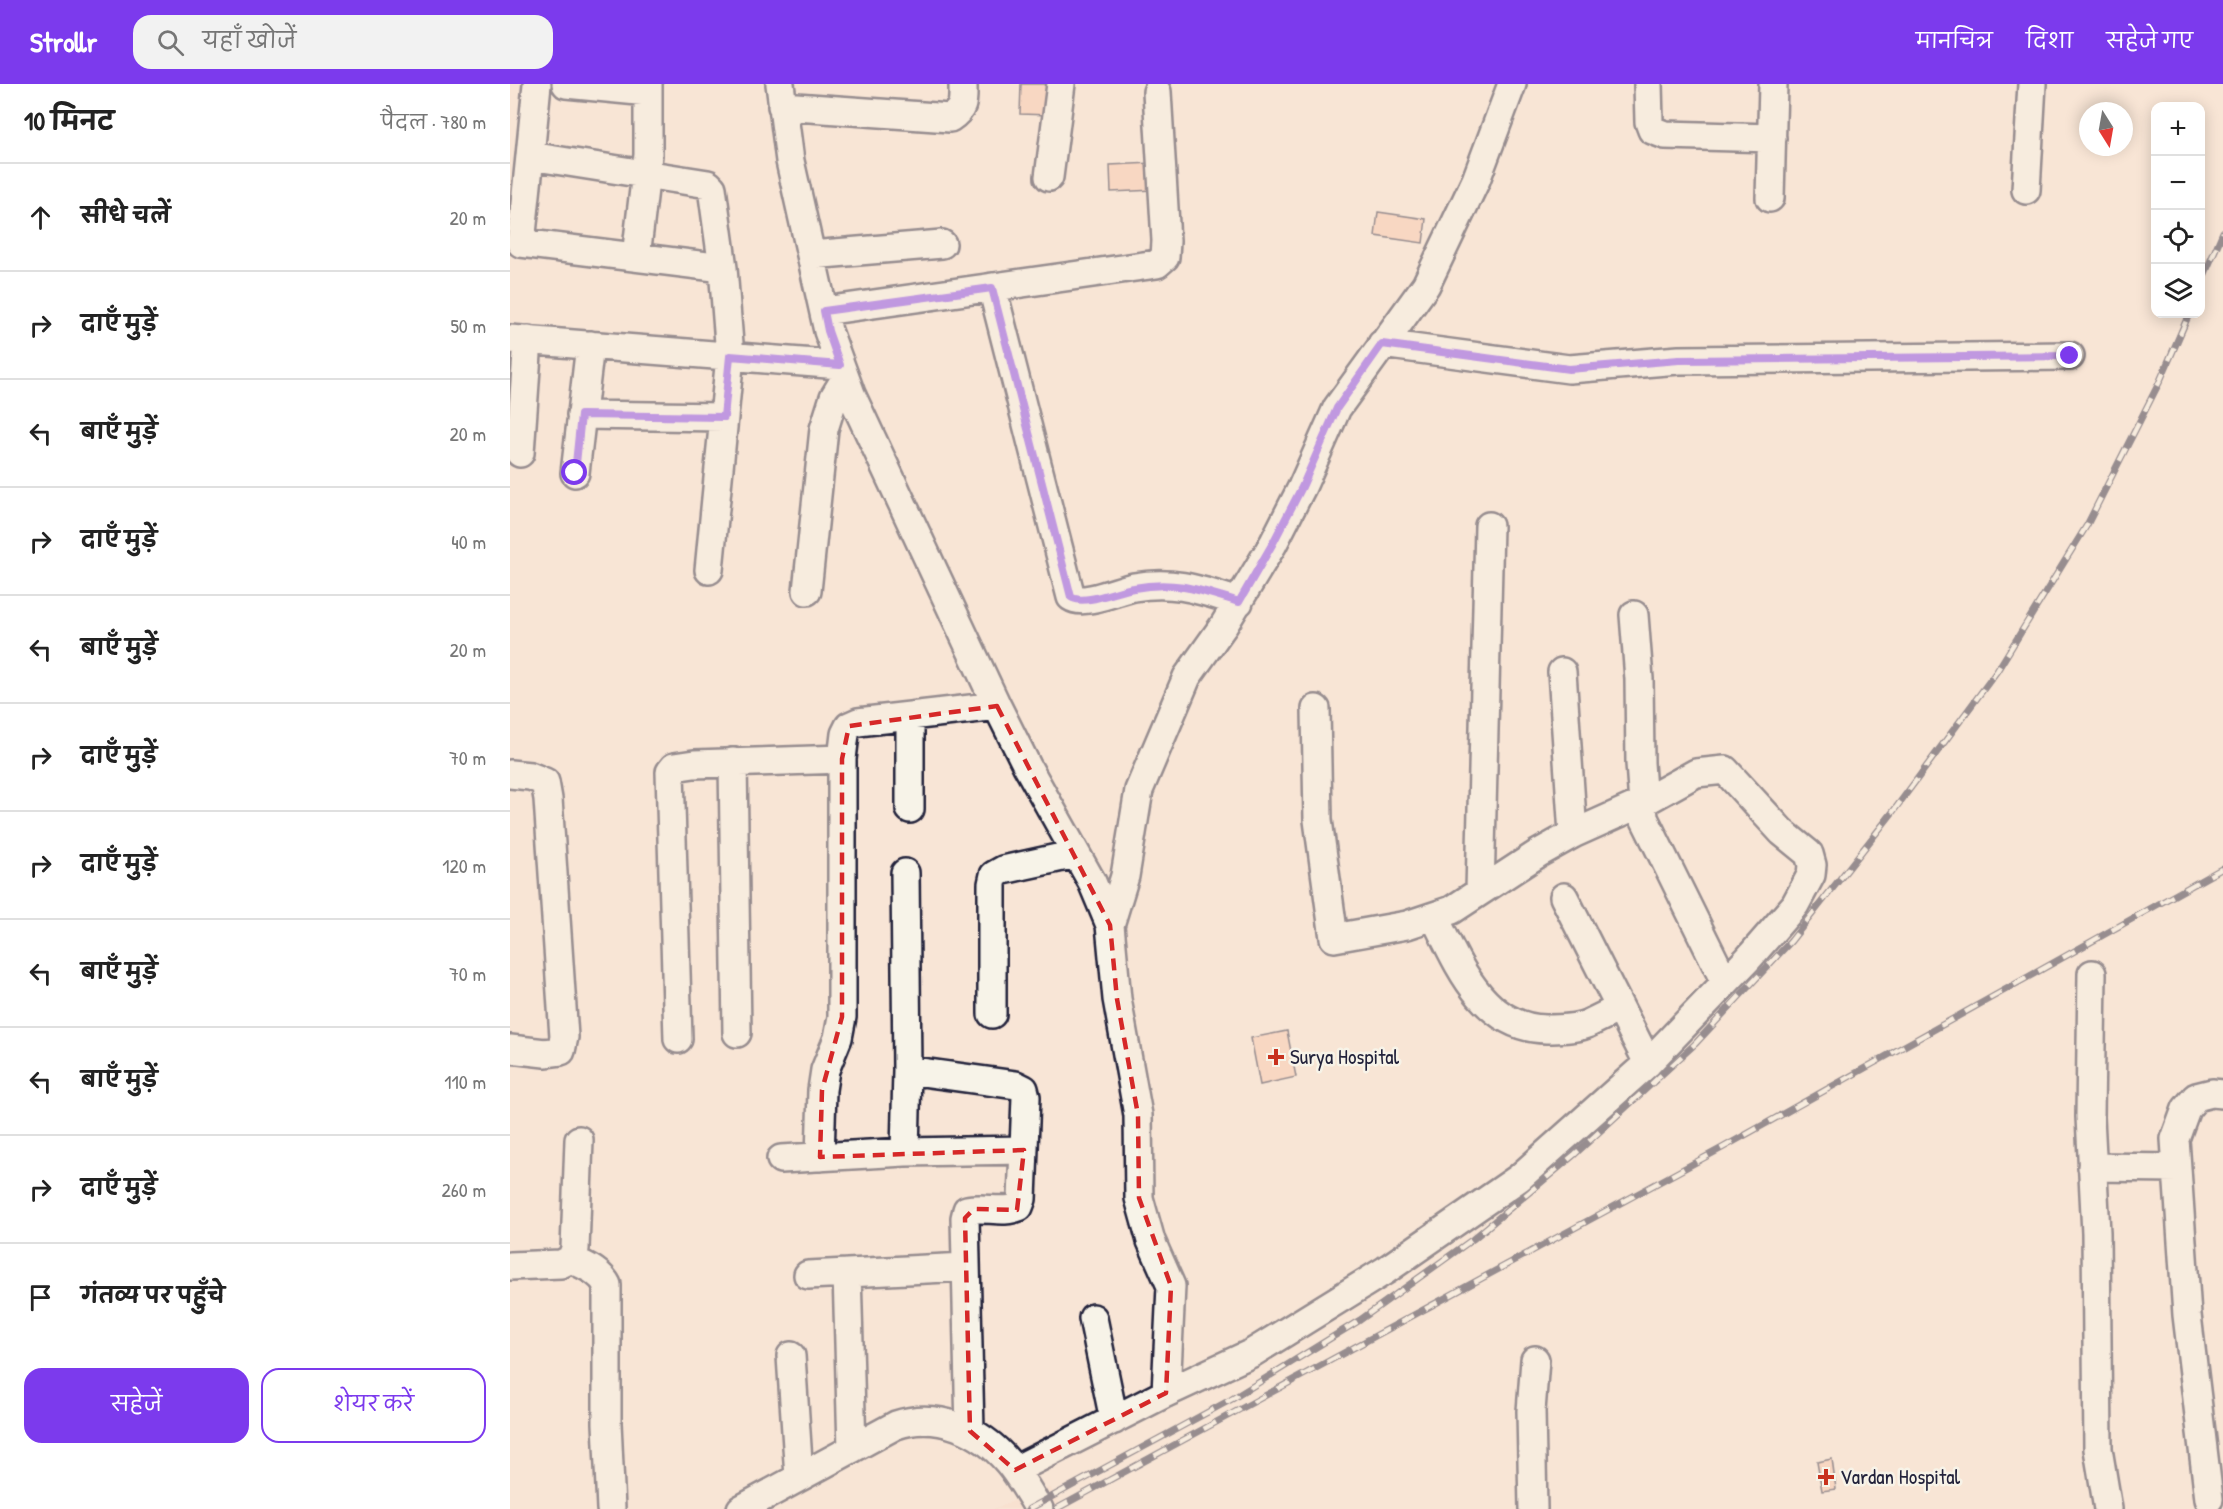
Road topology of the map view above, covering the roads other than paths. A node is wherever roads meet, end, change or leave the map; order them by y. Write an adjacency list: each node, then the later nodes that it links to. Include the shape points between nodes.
1 (537, 84): 13 (street)
2 (566, 84): 9 (street)
3 (963, 84): 11 (street, via 959,111 950,118)
4 (1061, 84): 15 (street)
5 (1512, 84): 25 (street, via 1444,251 1426,285)
6 (1648, 84): 12 (street, via 1652,130 1665,135)
7 (1773, 84): 12 (street)
8 (2032, 84): 16 (street)
9 (648, 88): 14 (street)
10 (1157, 92): 22 (street, via 1165,257 1157,264)
11 (781, 95): 19 (street, via 790,161)
12 (1772, 138): 17 (street)
13 (530, 156): 14 (street); 20 (street, via 520,243)
14 (646, 175): 20 (street); 21 (street, via 704,183 712,188)
15 (1049, 177)
16 (2026, 190)
17 (1770, 198)
18 (942, 244): 19 (street)
19 (811, 255): 23 (street)
20 (636, 257): 21 (street)
21 (723, 268): 27 (street)
22 (992, 288): 23 (street); 37 (street, via 1071,597 1081,601 1132,588 1172,584)
23 (824, 311): 29 (street)
24 (519, 340): 26 (street); 32 (street)
25 (1382, 344): 28 (street, via 1569,369 1679,360); 37 (street, via 1337,408 1298,496)
26 (590, 345): 27 (street); 30 (street)
27 (730, 356): 29 (street); 31 (street)
28 (2070, 356)
29 (843, 372): 36 (street, via 824,429); 40 (street)
30 (581, 415): 31 (street); 33 (street)
31 (724, 417): 35 (street)
32 (520, 453)
33 (575, 473)
34 (1489, 526): 51 (street)
35 (709, 570)
36 (807, 591)
37 (1239, 602): 54 (street, via 1187,677 1139,790 1125,876)
38 (1634, 615): 46 (street)
39 (1562, 672): 48 (street)
40 (997, 706): 42 (street); 49 (street)
41 (1316, 709): 53 (street, via 1318,820 1334,938)
42 (910, 717): 43 (street, via 849,726); 47 (street)
43 (842, 759): 44 (street); 68 (street, via 842,1017 825,1070)
44 (734, 762): 59 (street); 60 (street, via 674,767 670,772)
45 (510, 774): 61 (street, via 545,782 564,1037 561,1051)
46 (1642, 803): 48 (street); 56 (street, via 1644,818); 56 (street, via 1696,773 1725,771 1782,832 1809,854 1811,876 1795,905)
47 (910, 809)
48 (1573, 834): 51 (street)
49 (1076, 854): 54 (street); 58 (street, via 994,875)
50 (905, 873): 63 (street)
51 (1480, 891): 53 (street, via 1452,910)
52 (1564, 897): 57 (street)
53 (1434, 916): 57 (street, via 1461,969 1501,1017 1532,1029 1561,1029 1585,1024)
54 (1110, 925): 80 (street, via 1117,999 1138,1115 1139,1198 1151,1241 1171,1286)
55 (2092, 974): 70 (street)
56 (1725, 982): 62 (street)
57 (1620, 1008): 62 (street)
58 (992, 1014)
59 (737, 1033)
60 (678, 1039)
61 (510, 1049)
62 (1648, 1064): 80 (street, via 1519,1179 1386,1270 1252,1353)
63 (907, 1070): 66 (street, via 1024,1089); 67 (street)
64 (2223, 1094): 71 (street, via 2196,1097 2186,1108 2175,1139)
65 (579, 1140): 72 (street, via 575,1249)
66 (1024, 1149): 67 (street); 74 (street, via 1019,1207 967,1210)
67 (905, 1152): 68 (street)
68 (820, 1157): 69 (street)
69 (782, 1159)
70 (2092, 1167): 71 (street); 91 (street, via 2098,1449)
71 (2177, 1168): 86 (street, via 2187,1315)
72 (571, 1259): 73 (street, via 561,1264); 87 (street, via 603,1276 607,1285)
73 (510, 1266)
74 (966, 1267): 75 (street); 82 (street)
75 (847, 1273): 76 (street); 83 (street)
76 (808, 1275)
77 (1093, 1318): 81 (street)
78 (791, 1356): 85 (street)
79 (1535, 1360): 90 (street, via 1531,1411)
80 (1166, 1393): 81 (street)
81 (1114, 1420): 84 (street)
82 (970, 1431): 83 (street, via 933,1419 912,1420); 84 (street, via 994,1447)
83 (852, 1449): 85 (street)
84 (1015, 1470): 89 (street)
85 (799, 1477): 88 (street)
86 (2212, 1495)
87 (611, 1509)
88 (741, 1509)
89 (1039, 1509)
90 (1533, 1509)
91 (2108, 1509)

